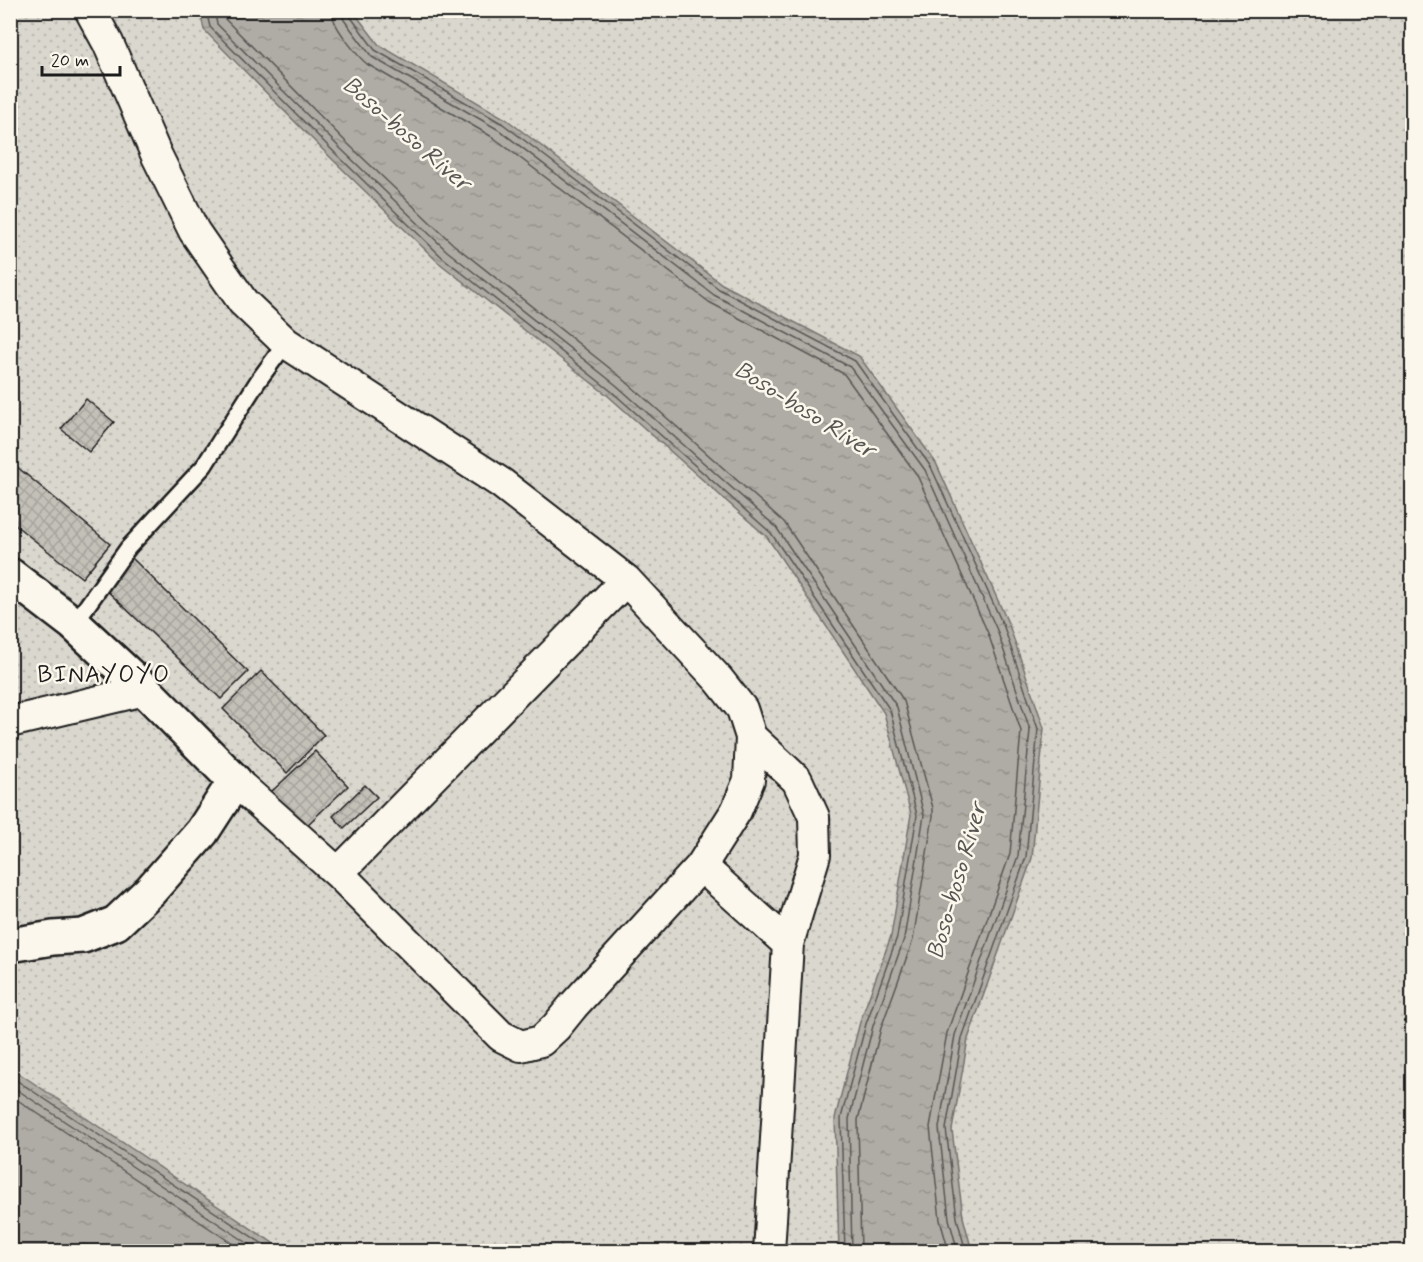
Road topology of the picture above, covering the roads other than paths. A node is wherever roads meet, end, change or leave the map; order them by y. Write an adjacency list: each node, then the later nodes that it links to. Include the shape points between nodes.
1 (90, 10): 2 (street, via 194,231 243,302)
2 (286, 343): 4 (street, via 501,483); 5 (lane, via 204,466 128,548)
3 (10, 575): 5 (street)
4 (626, 580): 8 (street, via 719,680 741,709); 11 (street)
5 (74, 624): 6 (street)
6 (145, 690): 7 (street); 9 (street)
7 (10, 722)
8 (751, 737): 10 (street, via 749,780 736,811); 12 (street, via 797,780 814,817 815,855)
9 (235, 781): 11 (street); 13 (street, via 202,832 116,923 83,936)
10 (701, 866): 11 (street, via 556,1027 541,1041 521,1046 501,1036); 12 (street)
11 (338, 873)
12 (788, 944): 14 (street)
13 (10, 945)
14 (769, 1251)

